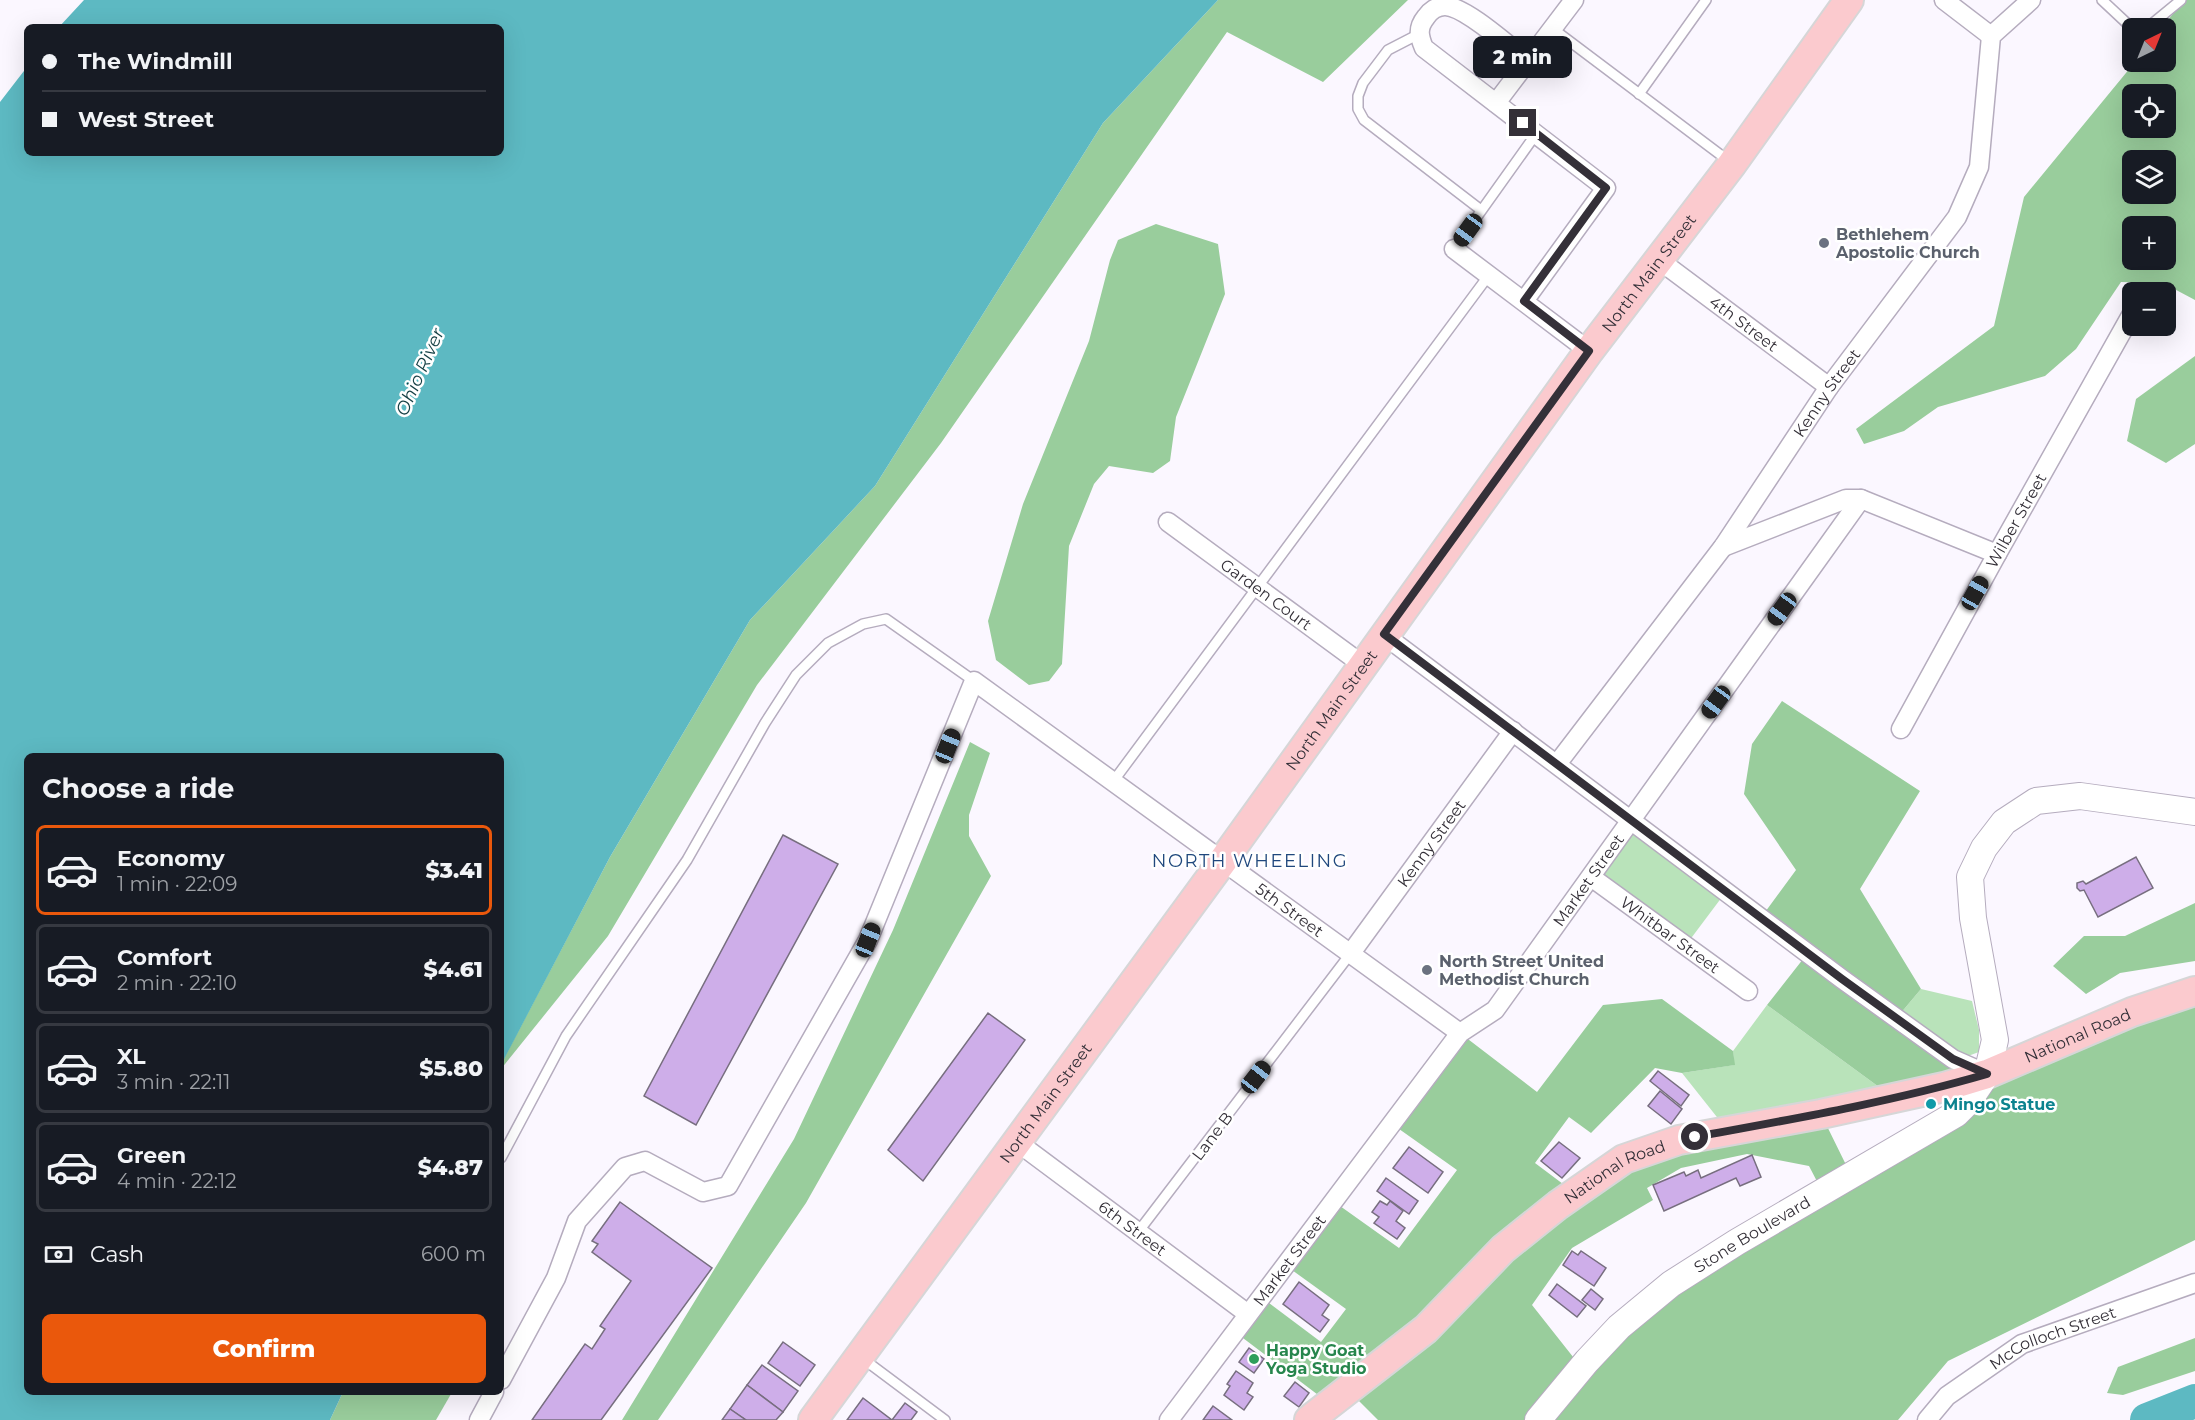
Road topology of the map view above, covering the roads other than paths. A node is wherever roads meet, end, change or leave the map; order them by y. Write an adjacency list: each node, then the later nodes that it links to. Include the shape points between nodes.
1 (1574, 0): 10 (street)
2 (1706, 0): 14 (lane)
3 (1849, 0): 17 (main road, North Main Street)
4 (1944, 0): 12 (street)
5 (2031, 0): 12 (street)
6 (2102, 0): 9 (lane)
7 (2181, 0): 8 (lane)
8 (2159, 18)
9 (2122, 19)
10 (1552, 28): 13 (street); 14 (lane)
11 (1419, 34): 13 (street, via 1421,23 1431,10 1444,6 1461,10); 15 (street, via 1424,48); 18 (lane, via 1388,50 1363,83 1358,110 1364,120)
12 (1991, 36): 25 (street, Kenny Street, via 1979,167 1957,217)
13 (1528, 61): 15 (street)
14 (1639, 94): 17 (lane)
15 (1496, 103): 16 (street)
16 (1536, 134): 18 (lane); 22 (street, via 1606,188)
17 (1732, 164): 20 (main road, North Main Street)
18 (1481, 210): 19 (lane)
19 (1454, 249): 21 (street)
20 (1659, 260): 24 (main road, North Main Street); 25 (street, 4th Street)
21 (1490, 275): 22 (street); 30 (lane)
22 (1524, 301): 24 (street)
23 (2122, 331): 29 (street, Wilber Street)
24 (1589, 351): 31 (main road, North Main Street)
25 (1829, 387): 28 (street, Kenny Street)
26 (1862, 499): 28 (street, via 1846,499); 29 (street); 39 (street, Market Street)
27 (1168, 522): 30 (street, Garden Court)
28 (1723, 547): 36 (street, Kenny Street)
29 (1996, 554): 34 (street, Wilber Street)
30 (1258, 588): 32 (street, Garden Court); 37 (lane)
31 (1384, 634): 32 (main road, North Main Street); 35 (street)
32 (1363, 665): 40 (main road, North Main Street)
33 (974, 681): 37 (street, 5th Street); 48 (lane, via 886,619 863,624 828,643 796,675 687,860 566,1036); 53 (street, via 868,940 728,1186 703,1192 645,1161 625,1167 577,1221 556,1278)
34 (1901, 729)
35 (1513, 731): 36 (street); 42 (street, Kenny Street)
36 (1557, 764): 39 (street)
37 (1113, 783): 40 (street, 5th Street)
38 (2195, 812): 46 (street, via 2080,796 2036,801 2004,822 1984,848 1970,878 1973,918 1995,1040)
39 (1632, 820): 41 (street, Market Street); 46 (street, via 1953,1059)
40 (1222, 862): 42 (street, 5th Street); 47 (main road, North Main Street)
41 (1591, 877): 43 (street, Whitbar Street); 45 (street, Market Street, via 1495,1010)
42 (1351, 953): 45 (street, 5th Street); 49 (lane, Lane B)
43 (1748, 991)
44 (2195, 991): 46 (main road, National Road, via 2132,1012)
45 (1460, 1033): 51 (street, Market Street)
46 (1987, 1074): 59 (main road, National Road, via 1894,1098 1679,1140 1624,1159 1503,1249 1426,1329); 60 (street, Stone Boulevard, via 1956,1114 1671,1284 1619,1327)
47 (1017, 1142): 49 (street, 6th Street); 52 (main road, North Main Street)
48 (504, 1152)
49 (1138, 1232): 51 (street, 6th Street)
50 (2195, 1283): 61 (street, McColloch Street, via 2022,1344 1947,1396)
51 (1248, 1314): 58 (street, Market Street)
52 (860, 1357): 56 (main road, North Main Street); 57 (lane)
53 (504, 1374)
54 (492, 1395): 55 (street)
55 (479, 1420)
56 (813, 1420)
57 (945, 1420)
58 (1169, 1420)
59 (1309, 1420)
60 (1538, 1420)
61 (1927, 1420)

